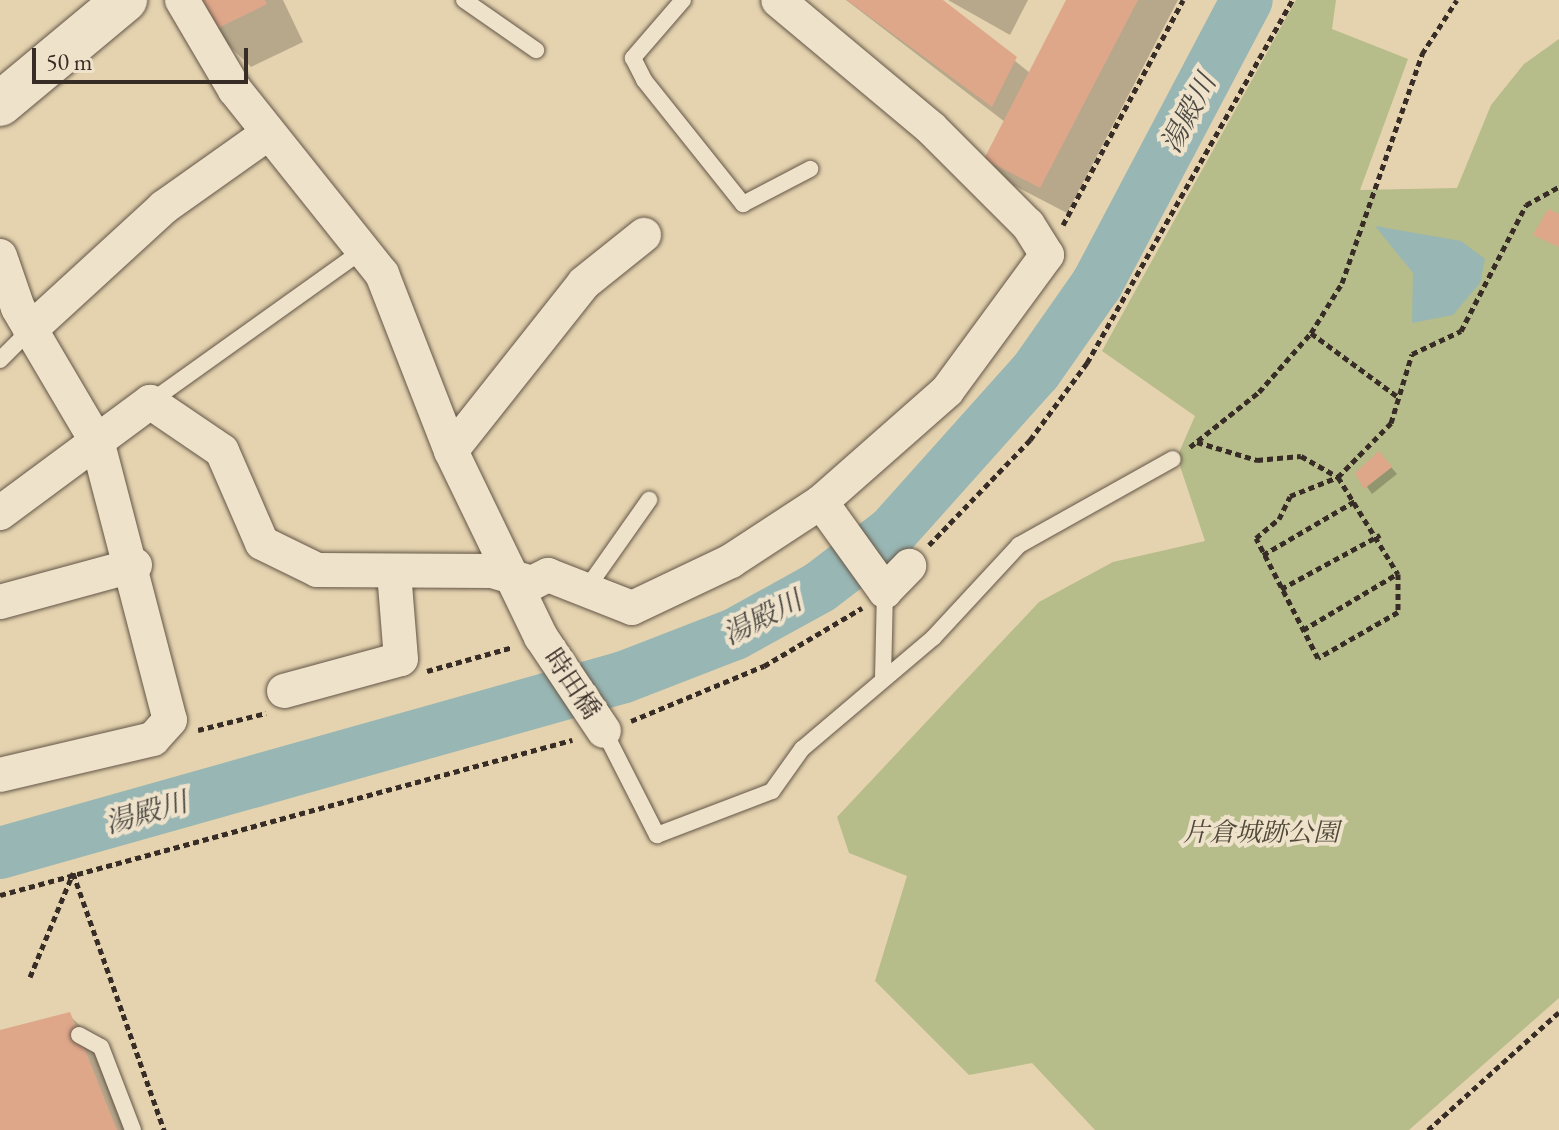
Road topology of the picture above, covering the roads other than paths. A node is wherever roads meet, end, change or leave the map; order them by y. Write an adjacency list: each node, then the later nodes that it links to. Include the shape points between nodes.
1 (125, 0): 7 (main road)
2 (182, 0): 8 (street, 時田橋, via 212,59)
3 (464, 0): 6 (lane)
4 (683, 0): 9 (lane, via 633,58 644,80 743,204)
5 (778, 0): 20 (street, via 931,128 1028,225 1047,255 947,391)
6 (536, 50)
7 (0, 104)
8 (267, 134): 11 (street, 時田橋); 13 (street, via 164,207)
9 (810, 169)
10 (644, 235): 17 (street, via 584,283)
11 (366, 248): 15 (lane); 17 (street, 時田橋)
12 (0, 256): 13 (street)
13 (30, 330): 14 (lane); 16 (street)
14 (0, 360)
15 (150, 402): 16 (street); 23 (street, via 222,451 250,523 278,556 317,570)
16 (98, 444): 21 (street); 22 (street)
17 (451, 451): 24 (street, 時田橋)
18 (1173, 459): 28 (lane, via 1046,524)
19 (649, 500): 26 (lane)
20 (824, 506): 25 (street); 26 (street, via 731,561 632,608)
21 (0, 513)
22 (135, 565): 27 (street); 31 (street, via 170,720 153,739)
23 (394, 572): 24 (street); 29 (street, via 401,659)
24 (513, 577): 26 (street, via 532,583 548,575); 30 (street, 時田橋, via 543,640)
25 (892, 580): 28 (lane)
26 (587, 588)
27 (0, 602)
28 (883, 678): 30 (lane, via 802,749 772,791 669,835 651,828)
29 (284, 691)
30 (602, 728)
31 (0, 775)
32 (79, 1035): 33 (lane, via 101,1047)
33 (133, 1130)

